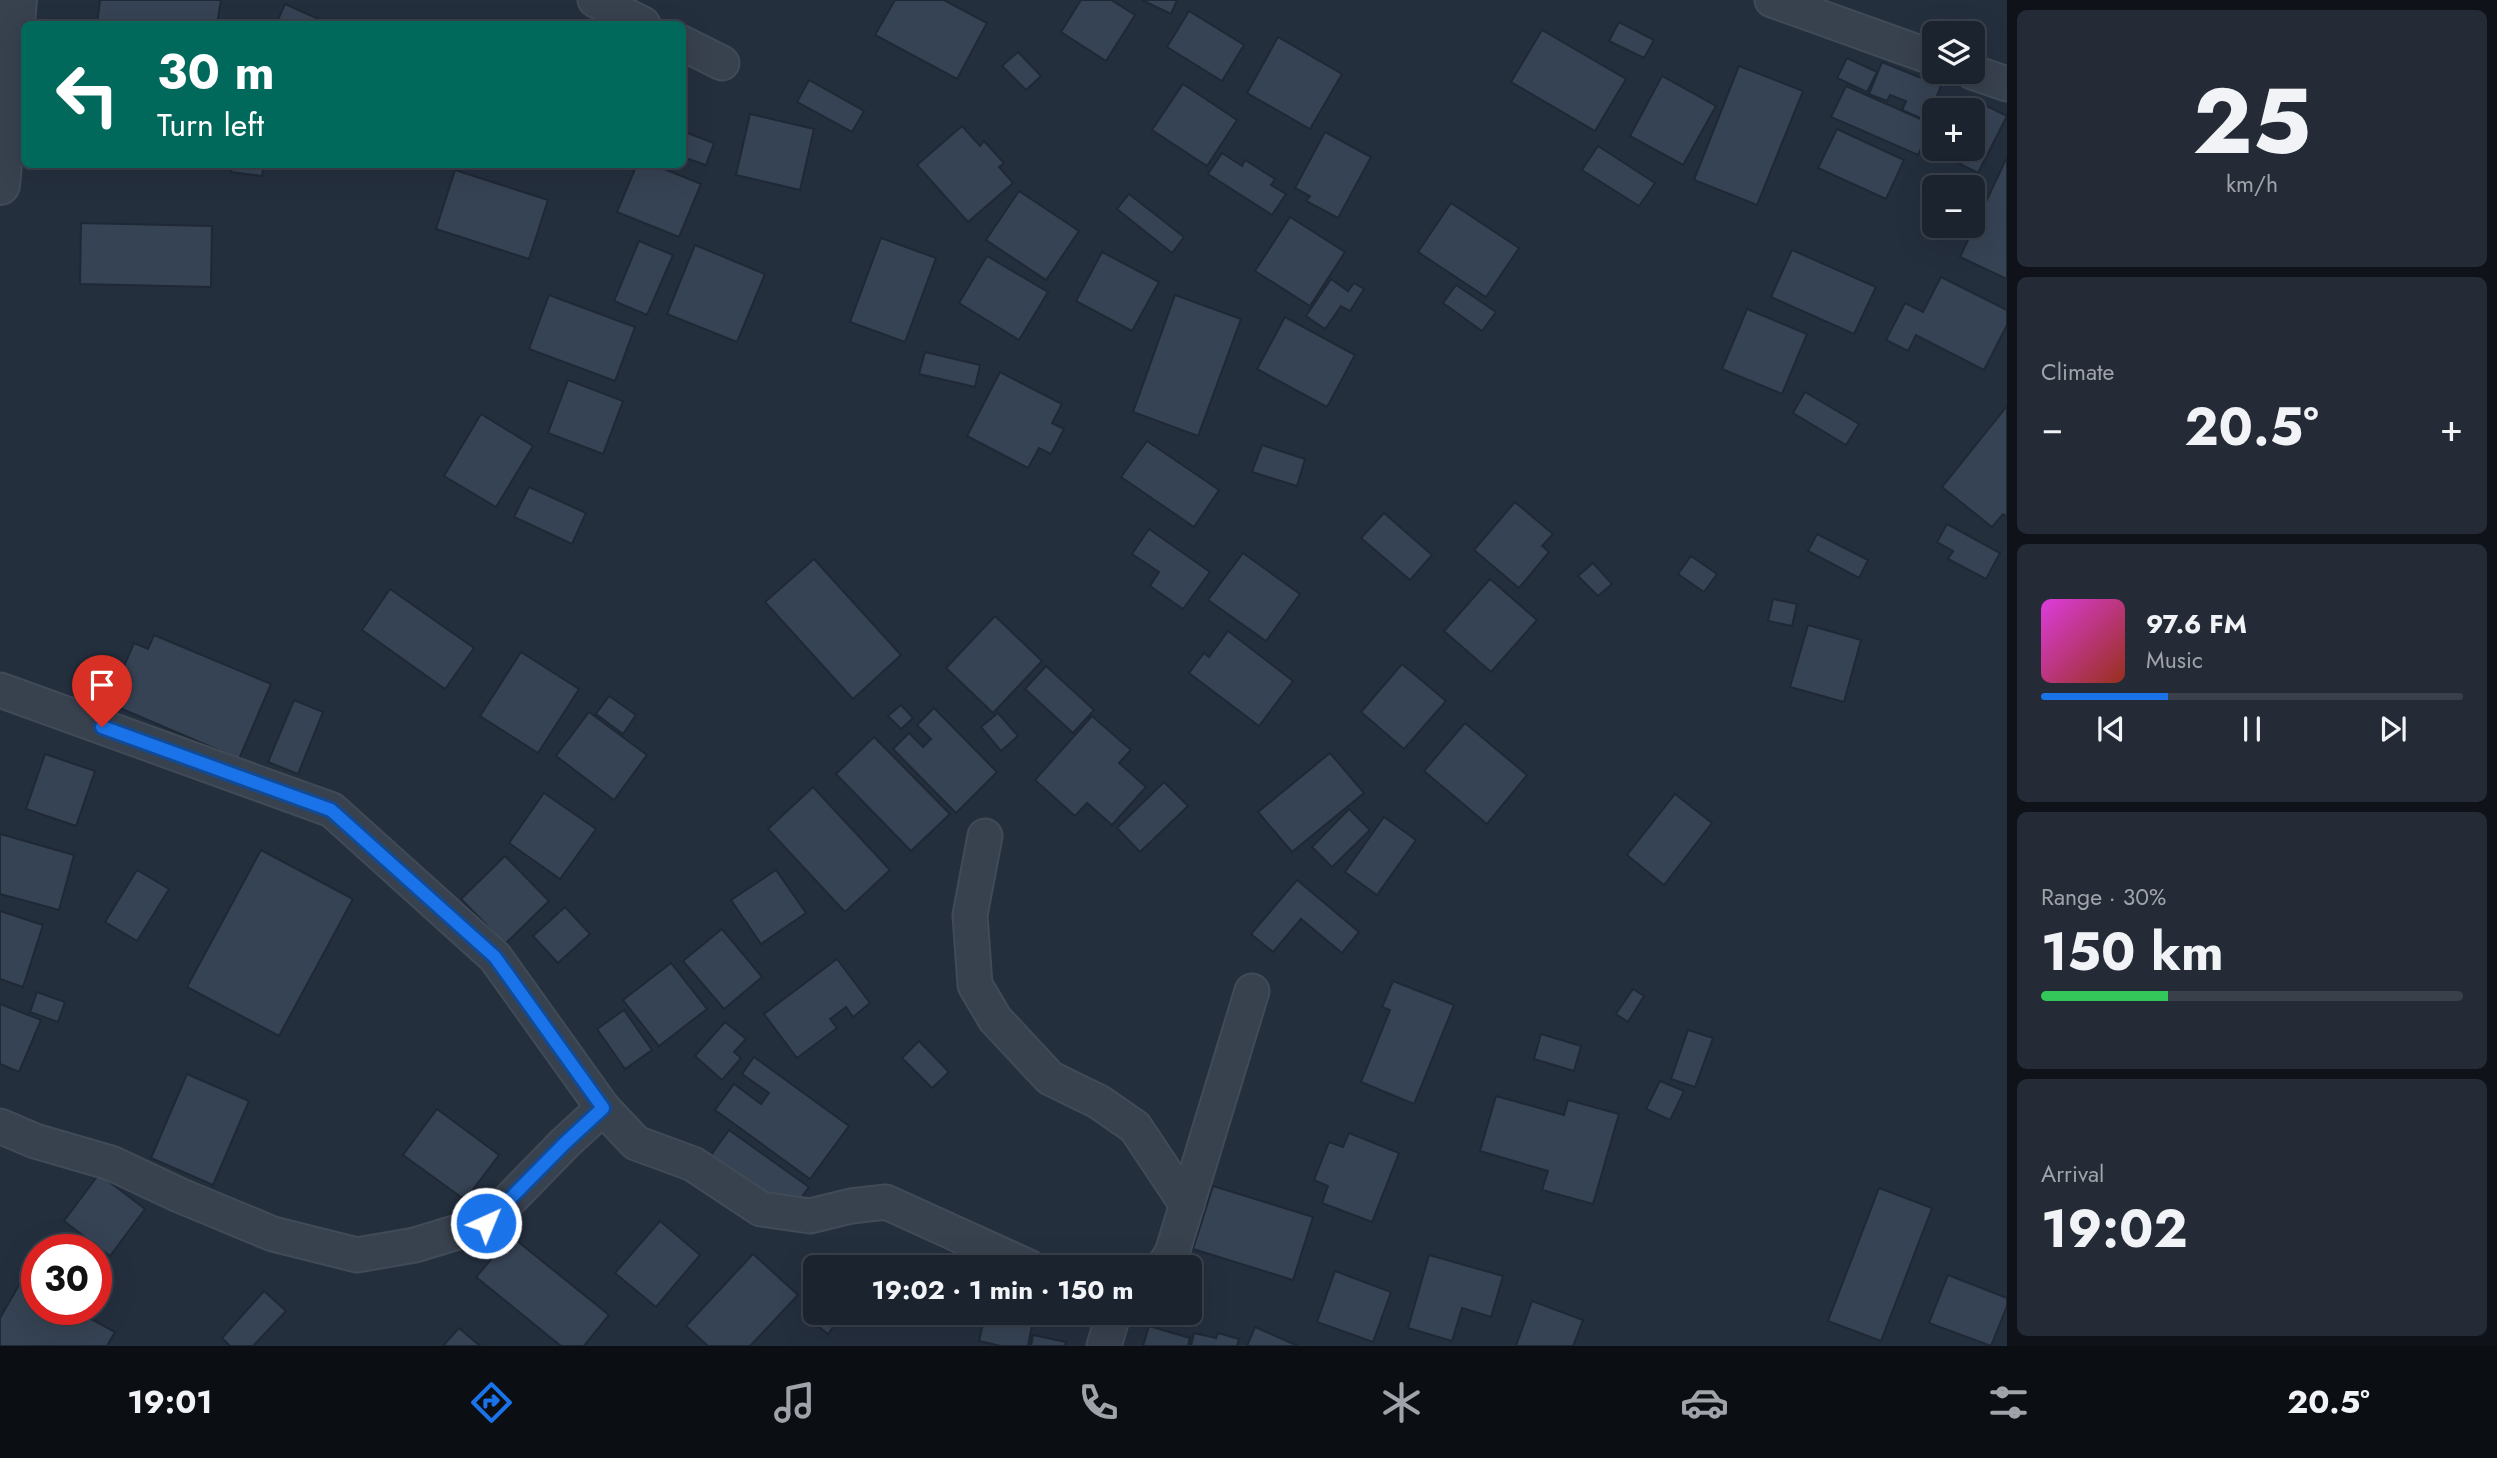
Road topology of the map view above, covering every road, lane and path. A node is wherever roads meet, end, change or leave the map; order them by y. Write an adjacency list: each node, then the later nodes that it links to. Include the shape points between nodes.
1 (17, 0): 10 (street)
2 (594, 0): 4 (street)
3 (1772, 0): 6 (street)
4 (637, 21)
5 (686, 45): 7 (street)
6 (1922, 54)
7 (722, 63)
8 (1985, 76): 9 (street)
9 (2007, 84)
10 (0, 185)
11 (0, 690): 14 (street, via 331,810 495,957)
12 (985, 836): 16 (street, via 970,915 975,985 995,1019 1050,1078 1099,1101 1135,1127)
13 (1252, 991): 16 (street)
14 (603, 1108): 15 (street, via 486,1223 415,1245 357,1255 273,1234 111,1163); 17 (street, via 636,1143 693,1164 761,1209 810,1216 887,1202)
15 (0, 1126)
16 (1187, 1205): 18 (street)
17 (1003, 1255)
18 (1171, 1255)
19 (1110, 1325): 20 (street)
20 (1104, 1346)

